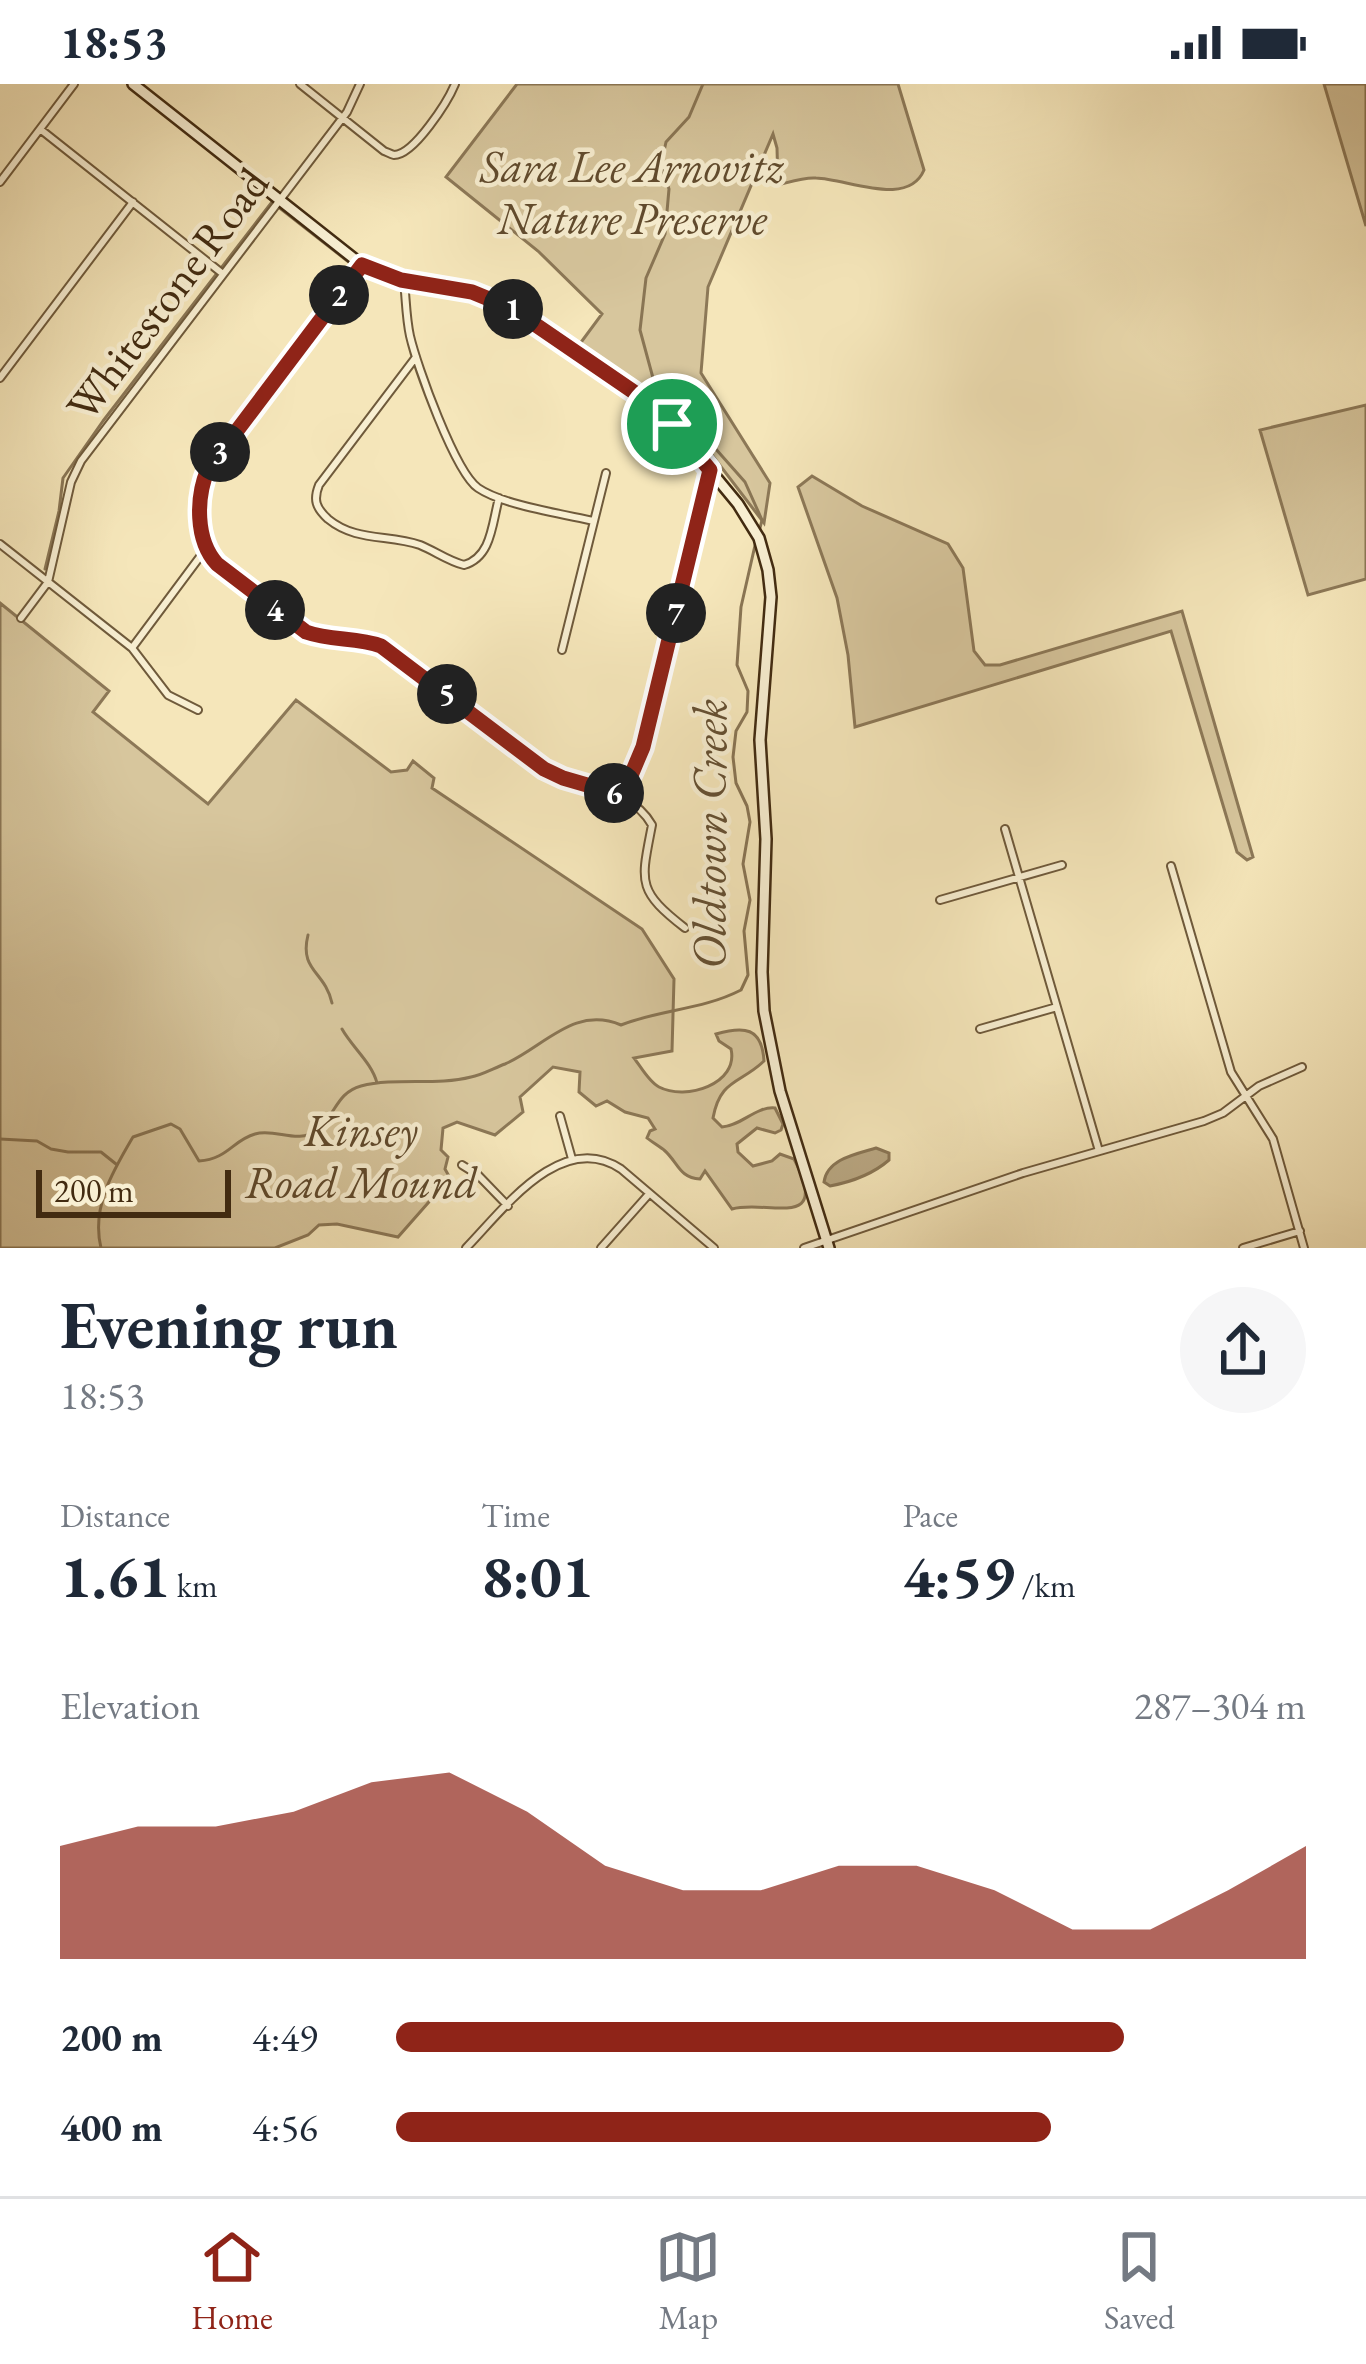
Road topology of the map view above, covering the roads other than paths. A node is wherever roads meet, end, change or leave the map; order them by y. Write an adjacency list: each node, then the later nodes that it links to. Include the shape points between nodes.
1 (74, 84): 7 (street)
2 (133, 84): 9 (street)
3 (300, 84): 6 (street)
4 (360, 84): 6 (street, Whitestone Road)
5 (455, 84): 6 (street, via 418,139 397,154)
6 (343, 118): 9 (street, Whitestone Road)
7 (40, 129): 8 (street); 10 (street)
8 (0, 182)
9 (280, 200): 11 (street); 12 (street, Whitestone Road)
10 (133, 202): 12 (street); 15 (street)
11 (362, 265): 13 (street); 21 (street, via 208,469 200,498)
12 (223, 274): 22 (street, Whitestone Road, via 81,461)
13 (404, 280): 14 (street); 16 (street, via 511,308 647,401)
14 (416, 357): 18 (street, via 463,472); 18 (street, via 319,485 318,508 351,533 417,544 464,565 485,551)
15 (0, 378)
16 (710, 470): 27 (street, via 643,747); 45 (street, via 753,526 768,570 763,993 774,1067)
17 (606, 473): 19 (street)
18 (499, 498): 19 (street)
19 (594, 521): 25 (street)
20 (0, 544): 22 (street)
21 (205, 546): 24 (street); 27 (street, via 297,626 381,646 544,769)
22 (48, 582): 23 (street, Whitestone Road); 24 (street)
23 (21, 618)
24 (132, 648): 26 (street, via 168,695)
25 (562, 650)
26 (198, 710)
27 (618, 794): 33 (street, via 650,819 646,886)
28 (1005, 829): 31 (street)
29 (1062, 866): 31 (street)
30 (1172, 866): 37 (street, via 1231,1072)
31 (1020, 877): 32 (street); 34 (street)
32 (940, 900)
33 (685, 928)
34 (1058, 1006): 35 (street); 39 (street)
35 (980, 1029)
36 (1302, 1067): 37 (street)
37 (1245, 1096): 39 (street, via 1204,1121); 44 (street, via 1273,1139)
38 (560, 1116): 40 (street)
39 (1099, 1151): 45 (street)
40 (572, 1159): 42 (street, via 612,1163); 43 (street)
41 (462, 1166): 43 (street)
42 (649, 1194): 47 (street); 48 (street)
43 (508, 1206): 46 (street)
44 (1300, 1231): 50 (street); 51 (street)
45 (828, 1244): 49 (street)
46 (466, 1248)
47 (601, 1248)
48 (713, 1248)
49 (804, 1248)
50 (1243, 1248)
51 (1304, 1248)

